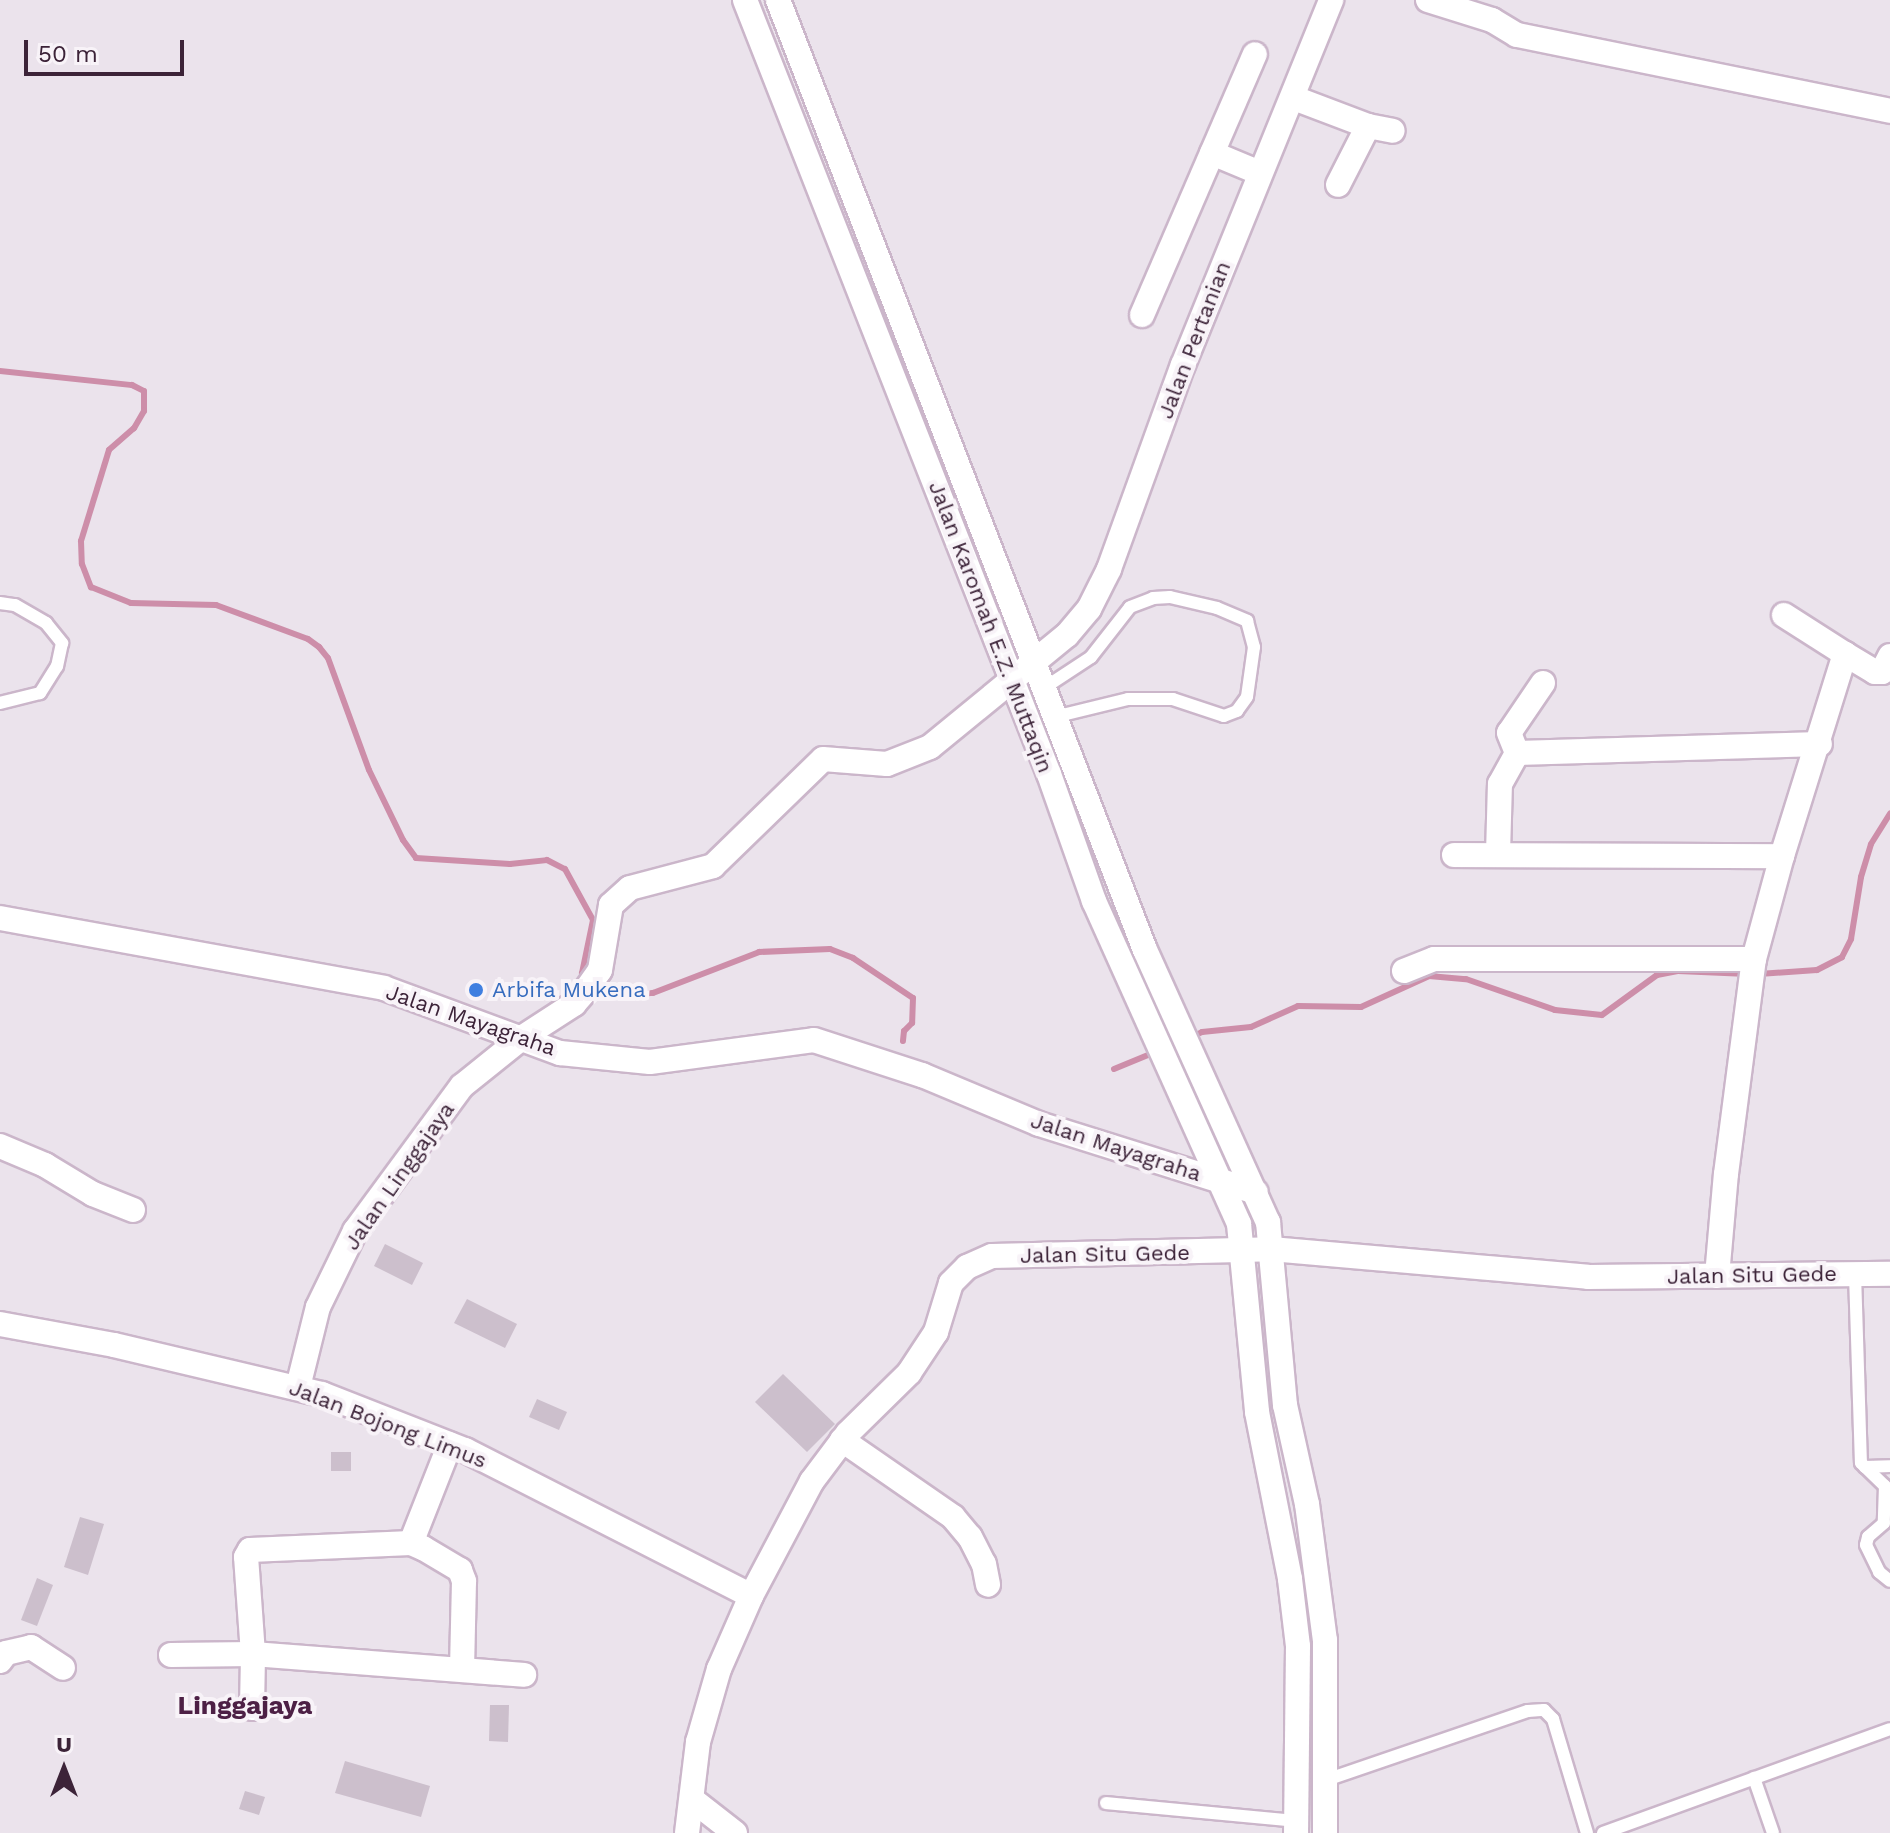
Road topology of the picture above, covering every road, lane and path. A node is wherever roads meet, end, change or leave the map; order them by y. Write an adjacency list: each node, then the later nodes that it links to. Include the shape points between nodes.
1 (745, 0): 5 (street, Jalan Karomah E.Z. Muttaqin)
2 (1331, 0): 7 (street, Jalan Pertanian)
3 (1428, 0): 8 (street, via 1492,20 1517,35)
4 (780, 8): 5 (street); 19 (street, Jalan Karomah E.Z. Muttaqin)
5 (755, 28): 20 (street, Jalan Karomah E.Z. Muttaqin)
6 (1255, 54): 11 (street)
7 (1294, 98): 9 (street); 12 (street, Jalan Pertanian)
8 (1890, 111)
9 (1368, 126): 10 (street); 13 (street)
10 (1393, 131)
11 (1212, 153): 12 (street); 14 (street)
12 (1260, 173): 19 (street, Jalan Pertanian, via 1109,569 1089,609)
13 (1338, 185)
14 (1142, 315)
15 (0, 603): 23 (lane, via 15,605 46,623 62,643 57,666 40,693)
16 (1784, 615): 17 (street)
17 (1845, 654): 18 (street, via 1875,672 1882,672); 25 (street)
18 (1890, 656)
19 (1034, 662): 20 (street, Jalan Pertanian); 22 (street, Jalan Karomah E.Z. Muttaqin)
20 (1011, 682): 33 (street, Jalan Pertanian, via 930,747 887,764 823,759 713,866 630,888 611,905); 36 (street, Jalan Karomah E.Z. Muttaqin, via 1094,901)
21 (1543, 683): 26 (street, via 1509,733)
22 (1044, 688): 24 (street, Jalan Karomah E.Z. Muttaqin); 24 (lane, via 1091,657 1130,607 1153,598 1217,608 1247,621 1254,647 1247,697 1237,711 1224,716 1173,699 1128,699)
23 (0, 703)
24 (1054, 717): 37 (street, Jalan Karomah E.Z. Muttaqin, via 1187,1051)
25 (1820, 744): 26 (street); 29 (street)
26 (1517, 753): 27 (street, via 1500,784)
27 (1498, 854): 28 (street); 29 (street)
28 (1454, 855)
29 (1782, 856): 31 (street)
30 (0, 918): 34 (street, Jalan Mayagraha, via 384,988)
31 (1754, 962): 32 (street, via 1434,959); 43 (street)
32 (1404, 971)
33 (593, 980): 34 (street, Jalan Linggajaya, via 574,1004)
34 (523, 1037): 36 (street, Jalan Mayagraha, via 560,1053 650,1062 814,1040 922,1075 1039,1124); 45 (street, Jalan Linggajaya, via 462,1086 355,1231 318,1307)
35 (0, 1146): 38 (street)
36 (1219, 1181): 37 (street, Jalan Mayagraha); 40 (street, Jalan Karomah E.Z. Muttaqin, via 1239,1224)
37 (1256, 1192): 39 (street, Jalan Karomah E.Z. Muttaqin)
38 (133, 1210)
39 (1271, 1249): 40 (street, Jalan Situ Gede); 43 (street, Jalan Situ Gede, via 1588,1277); 63 (street, Jalan Karomah E.Z. Muttaqin, via 1285,1405 1307,1504 1325,1640)
40 (1241, 1251): 46 (street, Jalan Situ Gede, via 992,1256 967,1267 951,1283 936,1332 909,1373); 66 (street, Jalan Karomah E.Z. Muttaqin, via 1257,1412 1298,1646)
41 (1855, 1274): 42 (street, Jalan Situ Gede); 43 (street, Jalan Situ Gede); 49 (lane)
42 (1890, 1274)
43 (1717, 1276)
44 (0, 1324): 45 (street, Jalan Bojong Limus)
45 (298, 1387): 47 (street, Jalan Bojong Limus)
46 (842, 1440): 52 (street, via 953,1517 984,1564); 53 (street, Jalan Situ Gede, via 812,1481)
47 (458, 1447): 50 (street); 53 (street, Jalan Bojong Limus)
48 (1890, 1466): 49 (lane)
49 (1865, 1467): 51 (lane, via 1885,1486 1884,1523 1866,1545 1879,1572)
50 (417, 1546): 54 (street, via 250,1550 246,1557); 58 (street, via 460,1570)
51 (1890, 1581)
52 (988, 1585)
53 (751, 1596): 64 (street, Jalan Situ Gede, via 719,1669 698,1742)
54 (253, 1654): 55 (street); 58 (street); 60 (street)
55 (171, 1655)
56 (0, 1661): 57 (street, via 6,1653 31,1647)
57 (63, 1668)
58 (462, 1668): 59 (street)
59 (524, 1675)
60 (252, 1708)
61 (1890, 1729): 62 (lane)
62 (1754, 1778): 71 (lane); 72 (lane)
63 (1326, 1780): 69 (street, Jalan Karomah E.Z. Muttaqin); 70 (lane, via 1544,1710 1553,1719)
64 (694, 1801): 67 (street, Jalan Situ Gede); 68 (street)
65 (1106, 1803): 66 (lane)
66 (1296, 1827)
67 (687, 1833)
68 (735, 1833)
69 (1325, 1833)
70 (1587, 1833)
71 (1603, 1833)
72 (1773, 1833)

